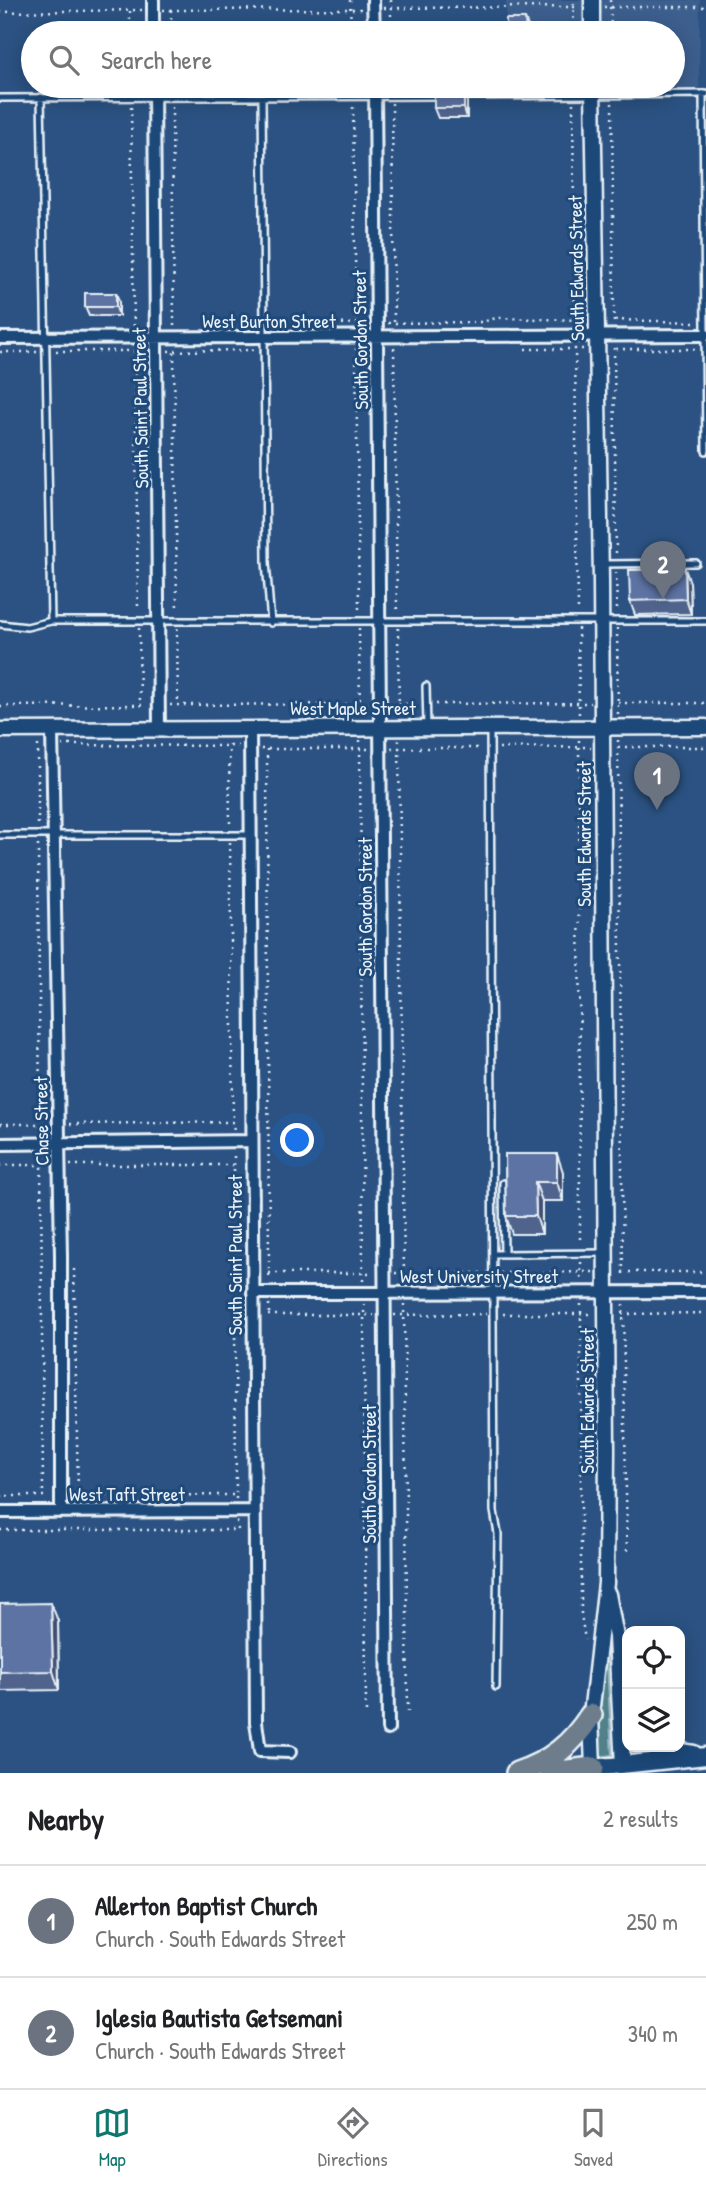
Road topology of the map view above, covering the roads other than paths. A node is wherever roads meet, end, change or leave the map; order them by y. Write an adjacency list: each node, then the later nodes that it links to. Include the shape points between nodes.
1 (685, 94): 2 (lane)
2 (704, 94): 10 (lane)
3 (21, 97): 4 (lane)
4 (0, 98)
5 (41, 98): 14 (lane)
6 (154, 98): 15 (street, South Saint Paul Street)
7 (262, 98): 17 (lane)
8 (375, 98): 16 (street, South Gordon Street)
9 (593, 98): 11 (street, South Edwards Street)
10 (705, 322): 12 (lane)
11 (596, 334): 12 (street, West Burton Street); 16 (street, West Burton Street); 21 (street, South Edwards Street)
12 (706, 335): 18 (lane)
13 (0, 338): 14 (street, West Burton Street)
14 (45, 338): 15 (street, West Burton Street); 22 (lane)
15 (157, 339): 17 (street, West Burton Street, via 174,345); 24 (street, South Saint Paul Street)
16 (378, 343): 17 (street, West Burton Street); 27 (street, South Gordon Street)
17 (264, 344): 26 (lane)
18 (705, 349): 19 (lane)
19 (706, 451)
20 (696, 563): 21 (lane)
21 (601, 564): 25 (street, South Edwards Street)
22 (51, 621): 24 (lane); 28 (lane, via 27,627)
23 (706, 621): 25 (lane)
24 (159, 622): 26 (lane); 36 (street, South Saint Paul Street)
25 (601, 622): 27 (lane); 33 (street, South Edwards Street)
26 (271, 623): 27 (lane)
27 (381, 623): 30 (street, South Gordon Street)
28 (0, 624)
29 (426, 686): 31 (lane)
30 (382, 727): 31 (street, West Maple Street); 35 (street, West Maple Street); 53 (street, South Gordon Street)
31 (427, 727): 32 (street, West Maple Street)
32 (491, 727): 33 (street, West Maple Street); 47 (lane)
33 (602, 727): 34 (street, West Maple Street); 46 (street, South Edwards Street)
34 (706, 727)
35 (250, 728): 36 (street, West Maple Street); 41 (street, South Saint Paul Street)
36 (159, 729): 38 (street, West Maple Street)
37 (0, 730): 38 (street, West Maple Street)
38 (52, 737): 40 (street, Chase Street)
39 (0, 835): 40 (lane)
40 (53, 835): 41 (lane); 43 (street, Chase Street)
41 (251, 835): 42 (street, South Saint Paul Street)
42 (252, 1141): 43 (street); 50 (street, South Saint Paul Street)
43 (59, 1143): 44 (street); 56 (street, Chase Street)
44 (0, 1144)
45 (503, 1183): 48 (lane)
46 (604, 1253): 48 (lane); 52 (street, South Edwards Street)
47 (493, 1254): 48 (lane); 51 (lane)
48 (503, 1254)
49 (706, 1292): 52 (street, West University Street)
50 (253, 1293): 53 (street, West University Street); 54 (street, South Saint Paul Street)
51 (493, 1293): 52 (street, West University Street); 53 (street, West University Street); 58 (lane)
52 (605, 1293): 57 (street, South Edwards Street)
53 (385, 1294): 61 (street, South Gordon Street)
54 (254, 1511): 56 (street, West Taft Street); 62 (street, South Saint Paul Street, via 257,1732 260,1751)
55 (0, 1512): 56 (street, West Taft Street)
56 (61, 1512)
57 (606, 1583): 59 (street); 60 (street)
58 (496, 1687)
59 (622, 1696)
60 (592, 1715): 66 (street); 67 (highway, via 563,1750)
61 (388, 1729)
62 (290, 1752)
63 (685, 1752): 64 (street)
64 (706, 1755): 65 (main road)
65 (623, 1769): 66 (main road)
66 (593, 1770): 68 (highway)
67 (517, 1773)
68 (552, 1773)

